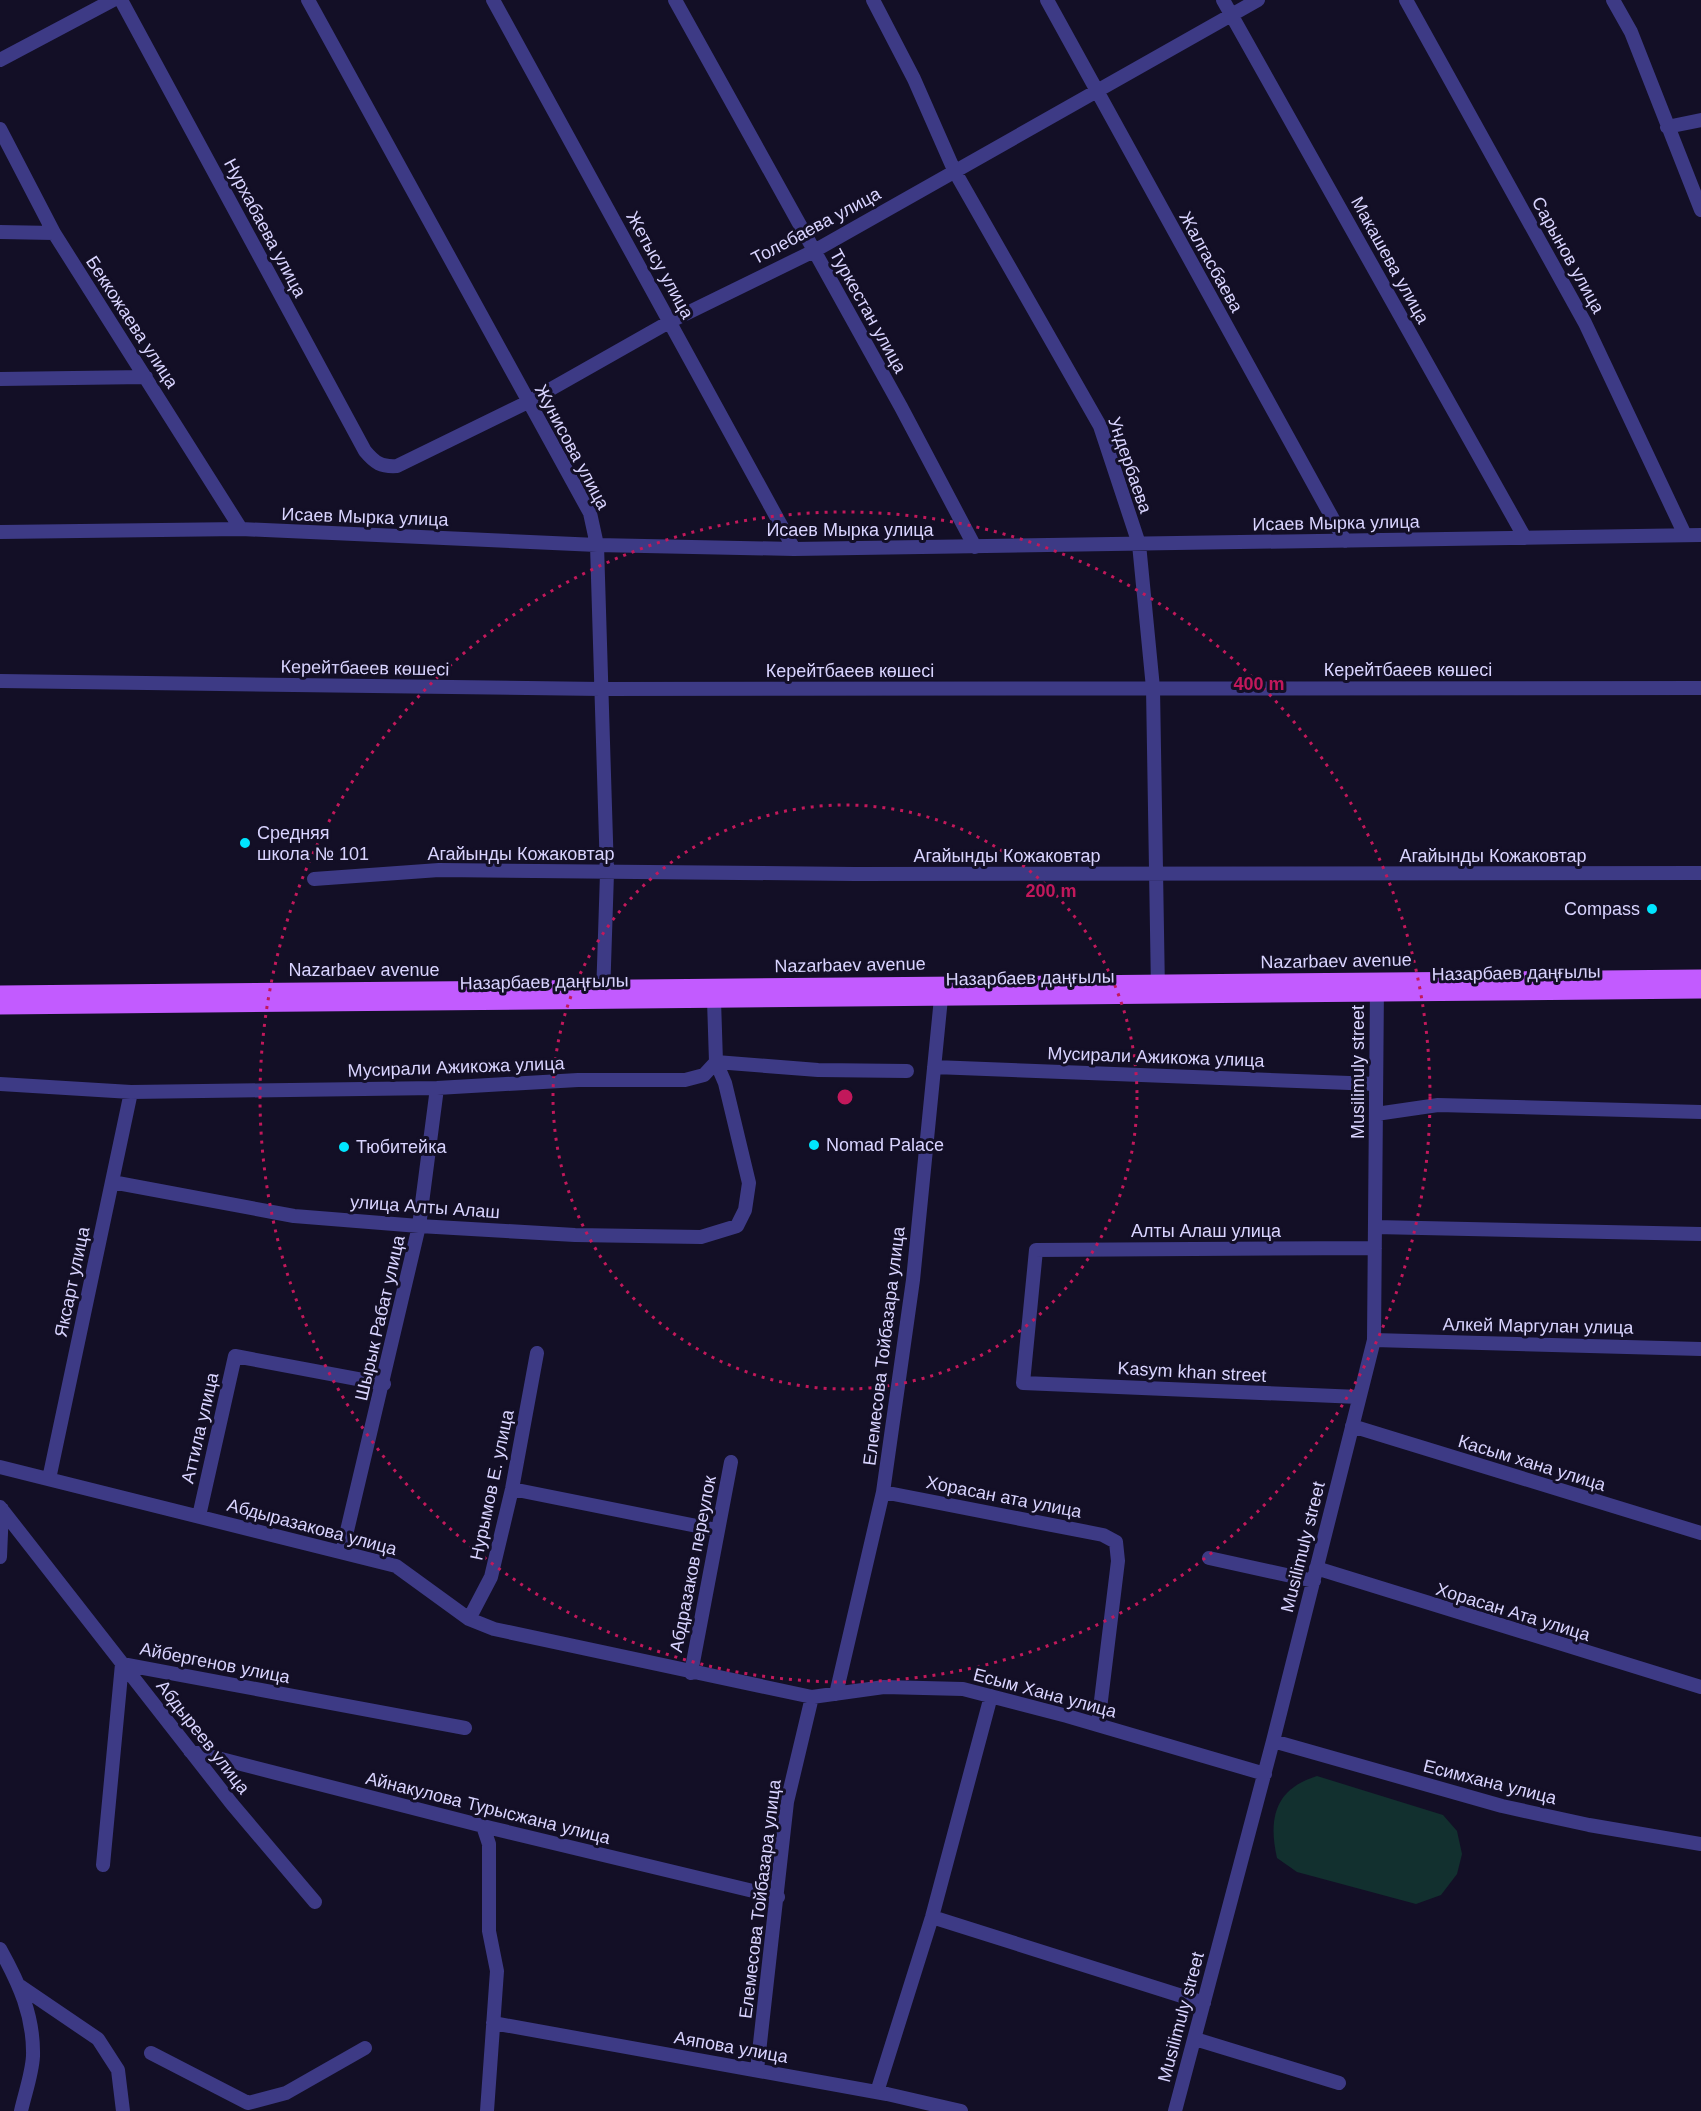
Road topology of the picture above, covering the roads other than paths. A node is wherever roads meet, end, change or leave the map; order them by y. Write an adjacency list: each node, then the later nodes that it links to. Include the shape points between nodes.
1 (113, 0): 13 (street)
2 (121, 0): 27 (street, Нурхабаева улица, via 364,451)
3 (308, 0): 26 (street, Жунисова улица)
4 (493, 0): 23 (street, Жетысу улица)
5 (675, 0): 22 (street, Туркестан улица)
6 (873, 0): 18 (street, Ундербаева, via 914,79)
7 (1047, 0): 14 (street, Жалгасбаева)
8 (1223, 0): 12 (street, Макашева улица)
9 (1258, 0): 12 (street, Толебаева улица)
10 (1406, 0): 30 (street, Сарынов улица, via 1585,323)
11 (1613, 0): 16 (street, via 1631,32)
12 (1232, 15): 14 (street, Толебаева улица); 32 (street, Макашева улица)
13 (0, 60)
14 (1097, 93): 18 (street, Толебаева улица); 33 (street, Жалгасбаева)
15 (1701, 120): 16 (street)
16 (1667, 127): 19 (street)
17 (0, 129): 21 (street, Беккожаева улица)
18 (954, 170): 22 (street, Толебаева улица); 34 (street, Ундербаева, via 1100,426)
19 (1701, 210)
20 (0, 232): 21 (street)
21 (54, 233): 24 (street, Беккожаева улица)
22 (814, 251): 23 (street, Толебаева улица); 36 (street, Туркестан улица)
23 (671, 321): 26 (street, Толебаева улица); 37 (street, Жетысу улица)
24 (146, 376): 25 (street); 28 (street, Беккожаева улица)
25 (0, 379)
26 (528, 402): 27 (street, Толебаева улица, via 397,466); 35 (street, Жунисова улица, via 590,513)
27 (383, 467)
28 (241, 530): 29 (street, Исаев Мырка улица); 35 (street, Исаев Мырка улица)
29 (0, 532)
30 (1685, 535): 31 (street, Исаев Мырка улица); 32 (street, Исаев Мырка улица)
31 (1701, 535)
32 (1525, 538): 33 (street, Исаев Мырка улица)
33 (1345, 541): 34 (street, Исаев Мырка улица)
34 (1139, 544): 36 (street, Исаев Мырка улица); 39 (street, Ундербаева)
35 (597, 546): 37 (street, Исаев Мырка улица); 41 (street, Жунисова улица)
36 (975, 547): 37 (street, Исаев Мырка улица)
37 (794, 549)
38 (0, 681): 41 (street, Керейтбаеев көшесі)
39 (1153, 688): 40 (street, Керейтбаеев көшесі); 41 (street, Керейтбаеев көшесі); 44 (street, Ундербаева)
40 (1701, 688)
41 (601, 689): 42 (street, Жунисова улица)
42 (607, 873): 44 (street, Агайынды Кожаковтар); 45 (street, Агайынды Кожаковтар, via 439,870); 51 (street, Жунисова улица)
43 (1701, 873): 44 (street, Агайынды Кожаковтар)
44 (1155, 874): 48 (street, Ундербаева)
45 (314, 879)
46 (1701, 977): 47 (main road, Nazarbaev avenue)
47 (1377, 987): 48 (main road, Назарбаев даңғылы); 49 (main road, Назарбаев даңғылы); 59 (street, Musilimuly street)
48 (1158, 989): 51 (main road, Nazarbaev avenue); 52 (main road, Назарбаев даңғылы)
49 (1701, 991)
50 (0, 993): 51 (main road, Nazarbaev avenue)
51 (603, 994): 53 (main road, Назарбаев даңғылы); 54 (main road, Назарбаев даңғылы)
52 (941, 998): 53 (main road, Назарбаев даңғылы); 56 (street, Елемесова Тойбазара улица)
53 (714, 1000): 55 (street)
54 (0, 1007)
55 (716, 1062): 57 (street, via 818,1070); 60 (street, Мусирали Ажикожа улица, via 704,1075 686,1080 578,1080); 65 (street, улица Алты Алаш, via 725,1083 749,1183 745,1210 737,1226 701,1237)
56 (934, 1066): 59 (street, Мусирали Ажикожа улица); 80 (street, Елемесова Тойбазара улица, via 913,1280)
57 (907, 1071)
58 (0, 1084): 61 (street, Мусирали Ажикожа улица)
59 (1376, 1084): 63 (street, Musilimuly street)
60 (437, 1088): 61 (street, Мусирали Ажикожа улица); 65 (street, Шырык Рабат улица)
61 (131, 1092): 64 (street, Яксарт улица)
62 (1701, 1112): 63 (street, via 1438,1105)
63 (1376, 1114): 66 (street, Musilimuly street)
64 (112, 1182): 65 (street, улица Алты Алаш, via 294,1216); 78 (street, Яксарт улица)
65 (419, 1226): 73 (street, Шырык Рабат улица)
66 (1375, 1227): 67 (street); 68 (street, Musilimuly street)
67 (1701, 1234)
68 (1375, 1248): 69 (street, Musilimuly street); 72 (street, Алты Алаш улица, via 1036,1250)
69 (1374, 1340): 70 (street, Алкей Маргулан улица); 74 (street, Musilimuly street)
70 (1701, 1349)
71 (537, 1353): 79 (street, Нурымов Е. улица)
72 (1023, 1383): 74 (street, Kasym khan street)
73 (384, 1384): 82 (street, Аттила улица, via 235,1356); 85 (street, Шырык Рабат улица)
74 (1359, 1397): 75 (street, Musilimuly street)
75 (1352, 1426): 84 (street, Касым хана улица); 88 (street, Musilimuly street)
76 (731, 1462): 83 (street, Абдразаков переулок)
77 (0, 1467): 78 (street, Абдыразакова улица)
78 (49, 1479): 82 (street, Абдыразакова улица)
79 (512, 1490): 83 (street); 89 (street, Нурымов Е. улица, via 491,1577)
80 (884, 1492): 93 (street, Елемесова Тойбазара улица); 96 (street, Хорасан ата улица, via 1103,1535 1116,1542 1119,1561)
81 (1, 1508): 86 (street); 90 (street, Абдыреев улица)
82 (199, 1516): 85 (street, Абдыразакова улица)
83 (717, 1530): 91 (street, Абдразаков переулок)
84 (1701, 1533)
85 (342, 1552): 89 (street, Абдыразакова улица, via 396,1566)
86 (0, 1557)
87 (1209, 1558): 88 (street)
88 (1315, 1575): 92 (street, Хорасан Ата улица); 98 (street, Musilimuly street)
89 (469, 1619): 91 (street, Абдыразакова улица, via 494,1629)
90 (122, 1664): 97 (street, Айбергенов улица); 99 (street, Абдыреев улица); 103 (street, Айбергенов улица)
91 (691, 1673): 95 (street, Абдыразакова улица)
92 (1701, 1688)
93 (836, 1694): 94 (street, Есым Хана улица, via 884,1687 963,1689); 95 (street, Есым Хана улица)
94 (991, 1696): 96 (street, Есым Хана улица); 106 (street)
95 (812, 1697): 104 (street, Елемесова Тойбазара улица, via 787,1802)
96 (1098, 1725): 100 (street, Есым Хана улица)
97 (465, 1728)
98 (1273, 1741): 100 (street, Musilimuly street); 102 (street, Есимхана улица, via 1502,1806)
99 (190, 1751): 101 (street, Айнакулова Турысжана улица); 105 (street, Абдыреев улица)
100 (1264, 1774): 109 (street, Musilimuly street)
101 (483, 1826): 104 (street, Айнакулова Турысжана улица); 110 (street, via 489,1844 489,1931 497,1971)
102 (1701, 1844)
103 (103, 1865)
104 (778, 1897): 114 (street, Елемесова Тойбазара улица)
105 (315, 1902)
106 (932, 1917): 109 (street); 116 (street)
107 (0, 1949): 108 (street)
108 (20, 1986): 117 (street, via 31,2025 33,2058); 118 (street, via 98,2039 118,2070)
109 (1204, 2003): 111 (street, Musilimuly street)
110 (493, 2023): 114 (street, Аяпова улица); 119 (street)
111 (1195, 2039): 115 (street); 121 (street, Musilimuly street)
112 (365, 2048): 113 (street, via 286,2092 248,2103)
113 (151, 2053)
114 (757, 2070): 116 (street, Аяпова улица)
115 (1339, 2083)
116 (877, 2092): 120 (street, Аяпова улица)
117 (21, 2111)
118 (123, 2111)
119 (488, 2111)
120 (961, 2111)
121 (1175, 2111)

